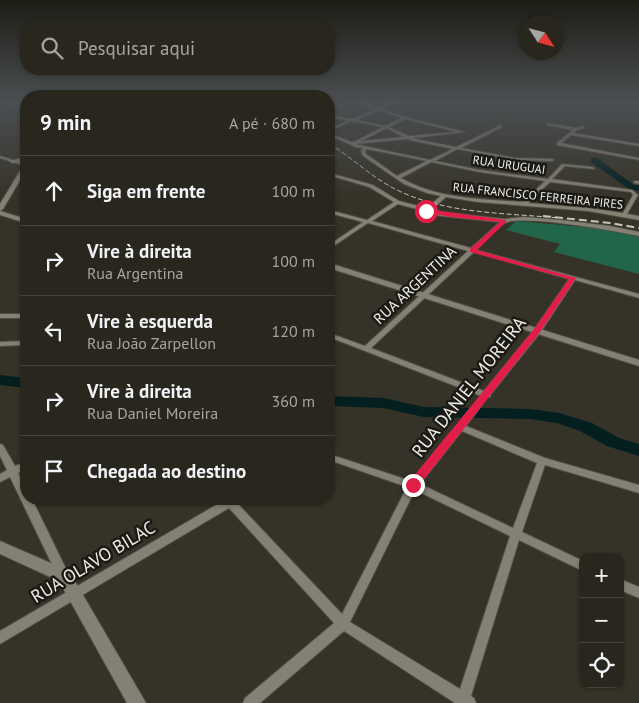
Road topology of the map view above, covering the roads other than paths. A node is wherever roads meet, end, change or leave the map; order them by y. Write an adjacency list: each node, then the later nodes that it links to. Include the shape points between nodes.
1 (373, 134): 9 (street)
2 (403, 134): 7 (street)
3 (444, 134): 7 (street)
4 (485, 134): 13 (street)
5 (570, 134): 8 (street); 14 (street, via 558,144)
6 (335, 135): 10 (street, RUA URUGUAI)
7 (410, 137): 9 (street); 13 (street)
8 (605, 140): 11 (street); 14 (street)
9 (357, 142): 10 (street)
10 (350, 143): 12 (street, RUA URUGUAI)
11 (639, 146)
12 (366, 148): 20 (street, RUA URUGUAI); 27 (street, RUA FRANCISCO FERREIRA PIRES, via 364,155)
13 (455, 148): 18 (street, via 515,159); 20 (street)
14 (595, 151): 16 (street)
15 (0, 159): 19 (street); 22 (street)
16 (639, 159)
17 (20, 160): 19 (main road)
18 (552, 160)
19 (12, 161): 21 (street)
20 (428, 162): 27 (street); 29 (street, RUA URUGUAI)
21 (20, 164)
22 (20, 165)
23 (592, 168): 29 (street, via 567,165)
24 (335, 176): 26 (street)
25 (20, 177): 33 (main road)
26 (338, 177): 28 (street); 31 (street, via 360,182)
27 (397, 178): 30 (street, RUA FRANCISCO FERREIRA PIRES)
28 (335, 179)
29 (548, 181): 32 (street); 36 (street, RUA URUGUAI, via 626,190 636,195)
30 (445, 196): 32 (street, RUA FRANCISCO FERREIRA PIRES); 34 (street)
31 (397, 202): 34 (street); 40 (street)
32 (524, 204): 36 (street, RUA FRANCISCO FERREIRA PIRES)
33 (0, 211): 38 (street)
34 (426, 211): 39 (street)
35 (335, 213): 40 (street)
36 (624, 215): 37 (street, RUA FRANCISCO FERREIRA PIRES)
37 (639, 218)
38 (20, 219)
39 (504, 221): 41 (street, via 561,222); 43 (street, RUA ARGENTINA)
40 (367, 222): 42 (street); 43 (street)
41 (639, 234)
42 (335, 243)
43 (473, 250): 45 (street); 46 (street, RUA ARGENTINA)
44 (335, 265): 46 (main road)
45 (573, 278): 47 (street); 50 (street, RUA DANIEL MOREIRA)
46 (427, 294): 50 (main road); 54 (street, RUA ARGENTINA)
47 (639, 296)
48 (0, 316): 49 (street)
49 (20, 316)
50 (539, 329): 55 (main road); 56 (main road); 57 (street, RUA DANIEL MOREIRA)
51 (335, 337): 54 (street)
52 (20, 343): 53 (street)
53 (0, 344)
54 (366, 349): 57 (street)
55 (639, 358)
56 (639, 363)
57 (487, 395): 58 (street, RUA DANIEL MOREIRA)
58 (461, 427): 61 (street); 66 (street, RUA DANIEL MOREIRA)
59 (0, 447): 63 (street)
60 (335, 459): 66 (street)
61 (542, 460): 67 (street); 71 (street)
62 (20, 468): 63 (street)
63 (14, 471): 64 (street); 65 (street)
64 (0, 478)
65 (20, 484)
66 (413, 485): 71 (street); 78 (street, RUA DANIEL MOREIRA)
67 (639, 489)
68 (29, 505): 74 (street)
69 (222, 505): 77 (street, RUA OLAVO BILAC)
70 (235, 505): 78 (street)
71 (516, 534): 73 (street); 80 (street)
72 (0, 548): 74 (main road)
73 (579, 564)
74 (64, 576): 77 (main road)
75 (624, 586): 76 (street)
76 (639, 592)
77 (74, 593): 79 (street, RUA OLAVO BILAC); 81 (main road)
78 (343, 624): 80 (street); 82 (street, RUA DANIEL MOREIRA)
79 (0, 638)
80 (465, 702)
81 (137, 703)
82 (250, 703)

